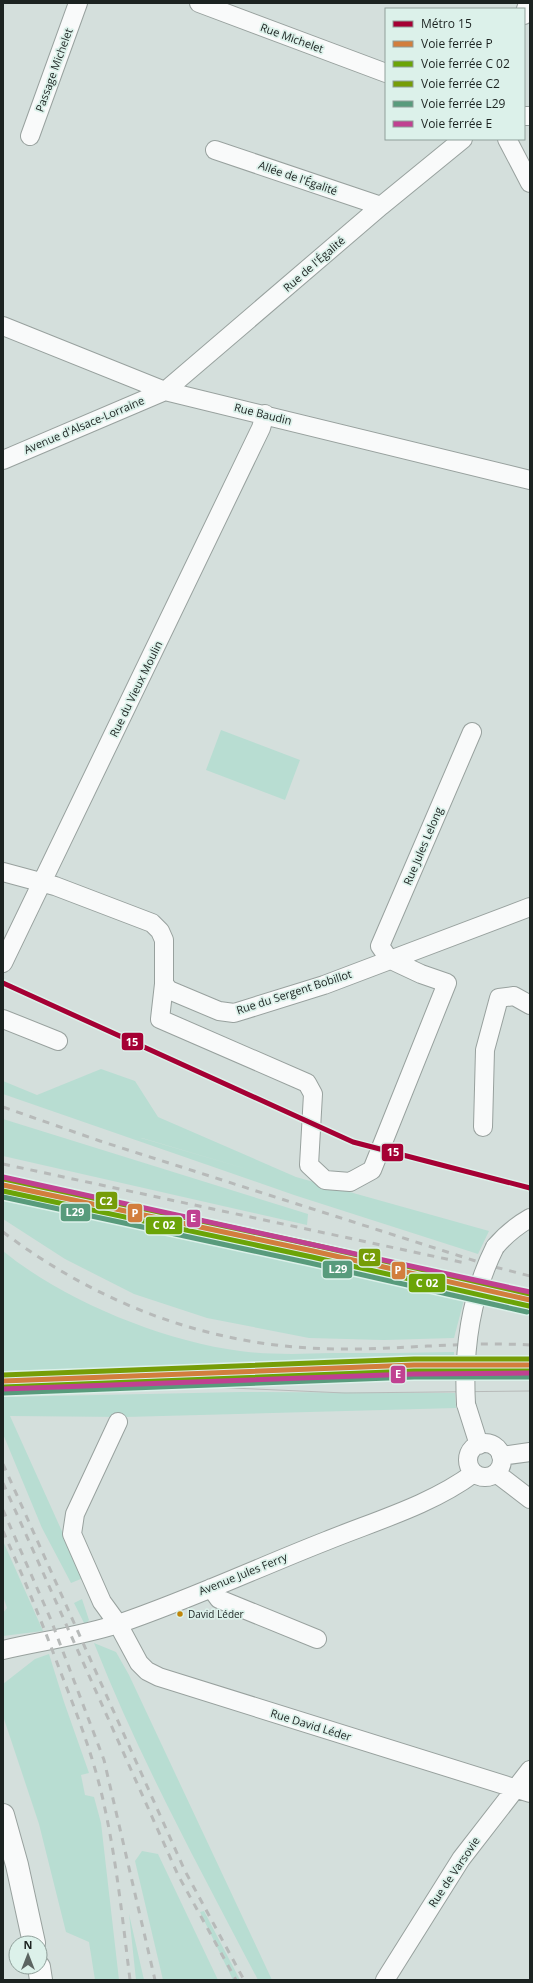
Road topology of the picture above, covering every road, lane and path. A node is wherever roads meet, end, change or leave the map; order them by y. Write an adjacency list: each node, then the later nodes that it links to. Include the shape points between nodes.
1 (78, 3): 4 (street, Passage Michelet)
2 (199, 3): 3 (street, Rue Michelet)
3 (385, 72)
4 (30, 136)
5 (463, 140): 9 (street, Rue de l'Égalité)
6 (508, 140): 8 (street)
7 (215, 150): 9 (street, Allée de l'Égalité)
8 (530, 183)
9 (381, 206): 11 (street, Rue de l'Égalité)
10 (3, 326): 11 (street, Rue Baudin)
11 (165, 391): 12 (street, Rue Baudin); 13 (street, Avenue d'Alsace-Lorraine)
12 (265, 414): 14 (street, Rue Baudin); 17 (street, Rue du Vieux Moulin, via 261,428)
13 (3, 460)
14 (530, 480)
15 (472, 732): 19 (street, Rue Jules Lelong, via 380,946)
16 (3, 872): 17 (street)
17 (42, 883): 20 (street, Rue du Vieux Moulin); 21 (street, via 152,923 164,940)
18 (530, 907): 19 (street, Rue du Sergent Bobillot)
19 (389, 959): 21 (street, Rue du Sergent Bobillot, via 324,985 234,1013 220,1011 169,990); 21 (street, via 447,983 372,1170 350,1182 325,1180 309,1165 313,1094 306,1083 160,1019)
20 (3, 963)
21 (164, 984)
22 (530, 1005): 25 (street, via 514,996 498,998 485,1050)
23 (3, 1019): 24 (street)
24 (58, 1041)
25 (484, 1127)
26 (530, 1218): 28 (street, bridge, via 505,1235 495,1247 481,1279 467,1335 464,1367 466,1404)
27 (118, 1422): 35 (street, Rue David Léder, via 74,1514 72,1534 102,1602)
28 (479, 1445): 30 (street, via 490,1444); 31 (street, via 470,1452 469,1457)
29 (530, 1452): 30 (street)
30 (501, 1456): 32 (street, via 501,1465)
31 (474, 1473): 32 (street, via 483,1477); 34 (street, Avenue Jules Ferry, via 460,1484 419,1504)
32 (496, 1473): 33 (street)
33 (530, 1499)
34 (211, 1588): 35 (street, Avenue Jules Ferry); 36 (street, via 220,1599)
35 (118, 1624): 37 (street, Avenue Jules Ferry); 39 (street, Rue David Léder, via 139,1663 159,1677)
36 (317, 1639)
37 (3, 1650)
38 (530, 1770): 39 (street, Rue de Varsovie)
39 (523, 1791): 42 (street, Rue de Varsovie, via 461,1859)
40 (3, 1815): 41 (highway)
41 (32, 1935)
42 (386, 1980)

